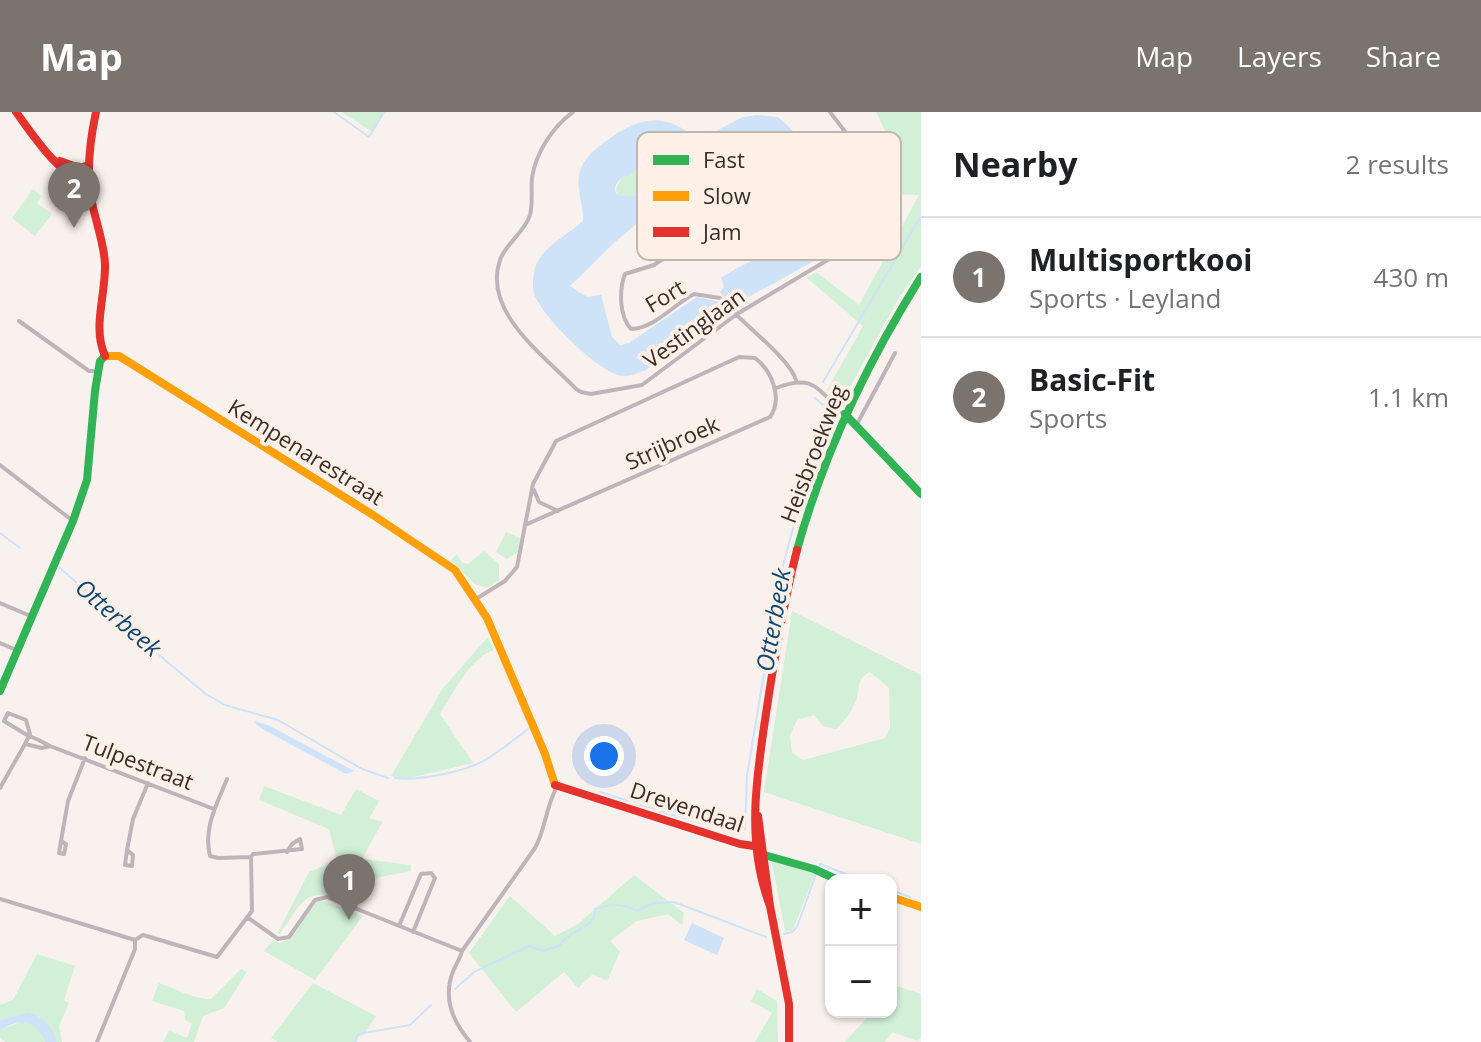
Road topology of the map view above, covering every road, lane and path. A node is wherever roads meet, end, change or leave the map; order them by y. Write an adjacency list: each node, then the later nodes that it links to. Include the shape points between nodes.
1 (16, 112): 6 (street)
2 (96, 112): 8 (street)
3 (573, 112): 13 (street, Vestinglaan, via 545,142 532,178 529,218 500,261 496,291 508,318 576,389 591,394 642,385)
4 (830, 112): 5 (street, Vestinglaan)
5 (845, 132)
6 (53, 158): 7 (street); 8 (street)
7 (64, 169): 8 (street, via 80,175); 9 (street)
8 (89, 169): 9 (street)
9 (90, 187): 16 (street, via 104,254 99,343)
10 (661, 260): 13 (street, Fort, via 625,274 623,317 631,329 646,326 694,294 720,298)
11 (828, 260): 13 (street, Vestinglaan)
12 (921, 277): 20 (street, Heisbroekweg)
13 (735, 316): 18 (street, via 789,366)
14 (19, 321): 17 (street, via 89,371)
15 (895, 353): 21 (street)
16 (105, 356): 17 (street); 28 (street, Kempenarestraat, via 119,356 421,546 455,570)
17 (98, 371): 26 (street, via 87,480)
18 (796, 380): 19 (street); 20 (street, via 810,382)
19 (776, 388): 23 (street, via 758,359 739,357 562,437); 25 (street, Strijbroek, via 770,417)
20 (845, 414): 21 (street); 45 (street, Heisbroekweg, via 812,498 788,585 755,801)
21 (856, 426): 24 (street)
22 (0, 465): 26 (street)
23 (533, 484): 25 (street, via 539,502); 27 (street)
24 (921, 494)
25 (558, 511): 27 (street, Strijbroek)
26 (73, 521): 30 (street)
27 (525, 525): 28 (street, via 514,571)
28 (476, 599): 40 (street, Kempenarestraat)
29 (0, 603): 30 (street)
30 (33, 617): 32 (street)
31 (0, 643): 32 (street)
32 (19, 651): 33 (street)
33 (0, 691)
34 (29, 736): 34 (street, Tulpestraat, via 26,719 5,716 4,721); 35 (street); 36 (street, Tulpestraat)
35 (25, 744): 36 (street, Tulpestraat); 41 (street)
36 (50, 746): 37 (street, Tulpestraat)
37 (85, 758): 39 (street, Tulpestraat); 43 (street, via 68,801)
38 (227, 779): 42 (street)
39 (148, 783): 42 (street, Tulpestraat); 44 (street)
40 (557, 787): 45 (street, Drevendaal); 56 (street, via 535,848)
41 (0, 788)
42 (214, 809): 47 (street, via 208,826 210,856)
43 (61, 841)
44 (127, 850)
45 (759, 850): 48 (street, Drevendaal); 59 (street, Heisbroekweg, via 788,994)
46 (287, 852): 47 (street)
47 (251, 857): 52 (street, via 254,904)
48 (825, 874)
49 (0, 899): 55 (street)
50 (897, 899): 51 (street)
51 (921, 907)
52 (247, 917): 53 (street, via 283,940 315,900 327,897); 55 (street, via 213,958 143,935)
53 (399, 926): 54 (street); 54 (street, via 421,874 431,873 435,878)
54 (413, 932): 56 (street)
55 (135, 940): 57 (street)
56 (462, 951): 58 (street, via 449,1001 454,1020)
57 (97, 1042)
58 (470, 1042)
59 (789, 1042)

